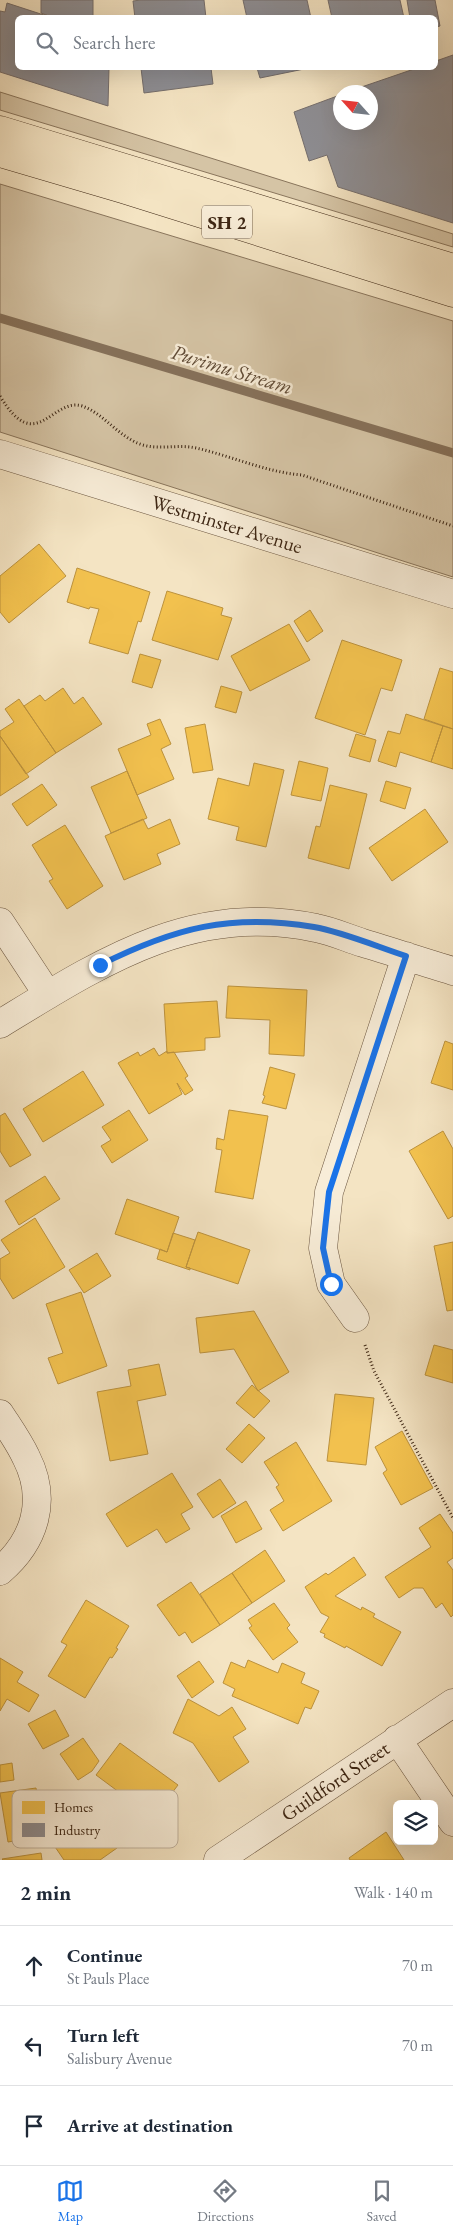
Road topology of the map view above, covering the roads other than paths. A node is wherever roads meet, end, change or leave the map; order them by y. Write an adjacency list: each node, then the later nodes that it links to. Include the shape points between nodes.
1 (0, 130): 3 (highway, SH 2)
2 (0, 153): 4 (highway, SH 2)
3 (453, 268)
4 (453, 293)
5 (0, 454): 6 (street, Westminster Avenue)
6 (453, 594)
7 (0, 922): 10 (street)
8 (406, 956): 9 (street); 10 (street, via 316,928 273,922 229,922 200,926 135,947); 12 (street, via 329,1192 323,1248 331,1284)
9 (453, 971)
10 (48, 995): 11 (street)
11 (0, 1024)
12 (356, 1318)
13 (0, 1414): 14 (street, via 27,1458 36,1483 37,1511 28,1539)
14 (0, 1572)
15 (453, 1703): 16 (street, Guildford Street)
16 (397, 1739): 17 (street); 18 (street, Guildford Street)
17 (453, 1822)
18 (218, 1860)

